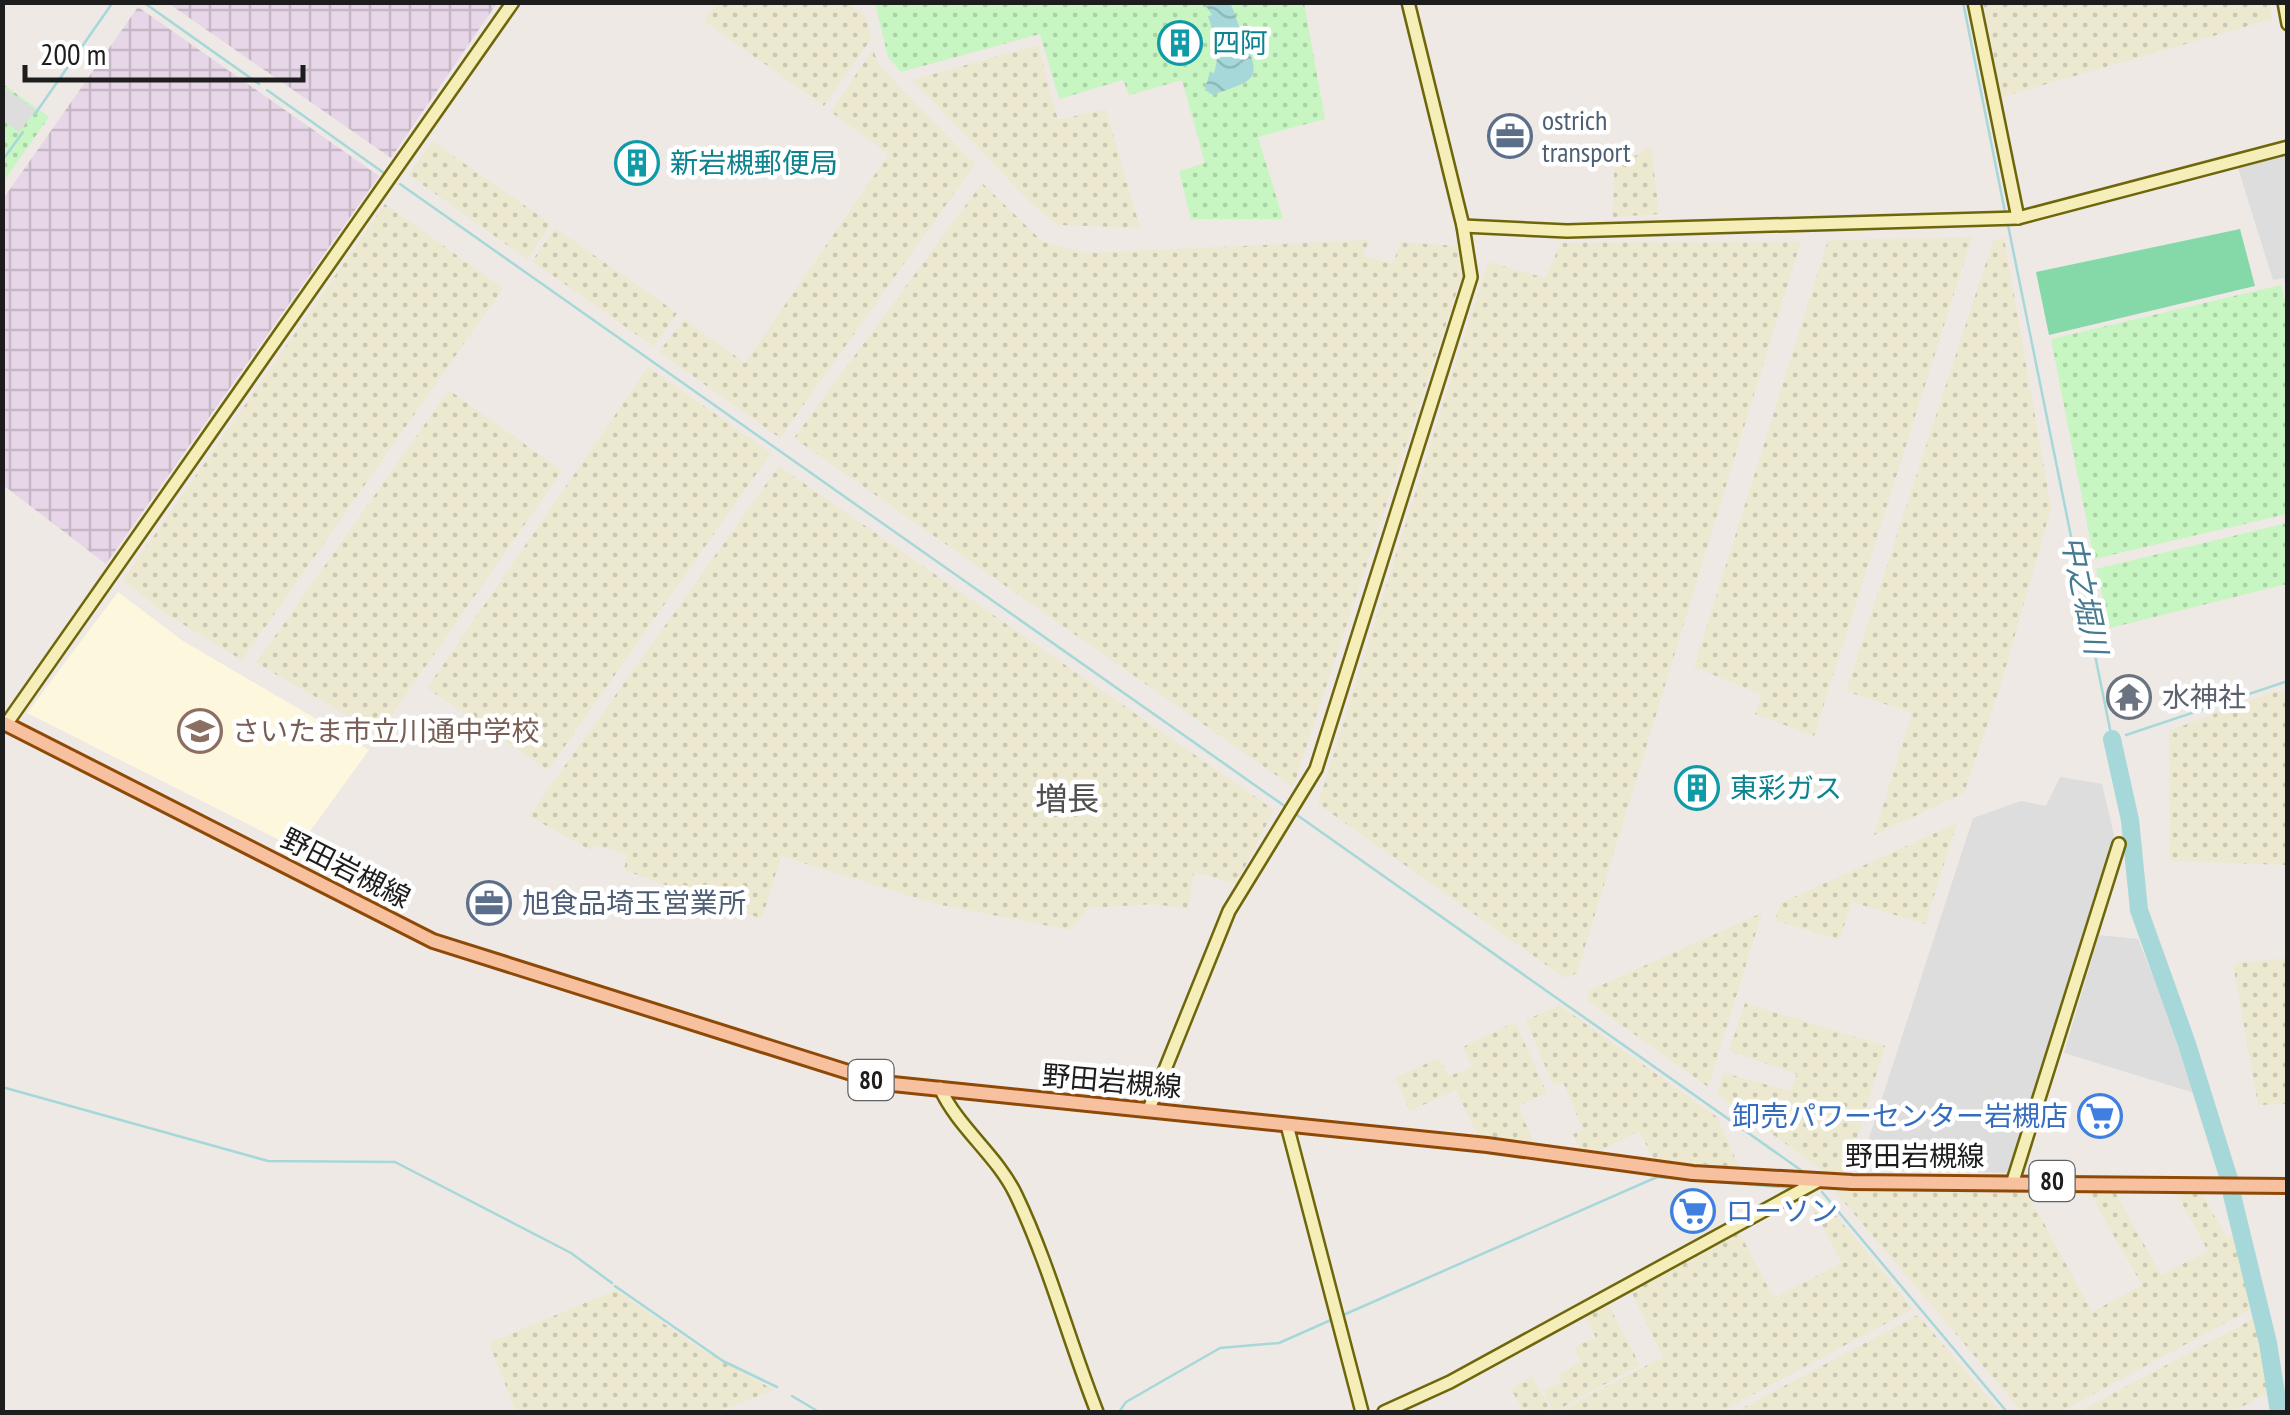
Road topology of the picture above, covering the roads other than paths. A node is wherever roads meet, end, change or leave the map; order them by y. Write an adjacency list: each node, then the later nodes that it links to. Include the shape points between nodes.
1 (513, 2): 9 (street)
2 (1408, 2): 8 (street)
3 (1974, 2): 7 (street)
4 (2284, 2): 5 (street)
5 (2288, 24)
6 (2288, 146): 7 (street)
7 (2011, 219): 8 (street, via 1567,232)
8 (1463, 226): 12 (street, via 1471,277 1316,769 1229,911)
9 (4, 722): 11 (main road, 野田岩槻線 / 80, via 433,941 854,1076)
10 (2119, 844): 15 (street)
11 (940, 1088): 12 (main road, 野田岩槻線 / 80); 17 (street, via 1016,1193)
12 (1149, 1108): 13 (main road, 野田岩槻線 / 80)
13 (1287, 1125): 14 (main road, 野田岩槻線 / 80); 18 (street)
14 (1814, 1181): 15 (main road, 野田岩槻線 / 80); 19 (street)
15 (2013, 1181): 16 (main road, 野田岩槻線 / 80)
16 (2288, 1186)
17 (1097, 1412)
18 (1362, 1412)
19 (1384, 1412)

